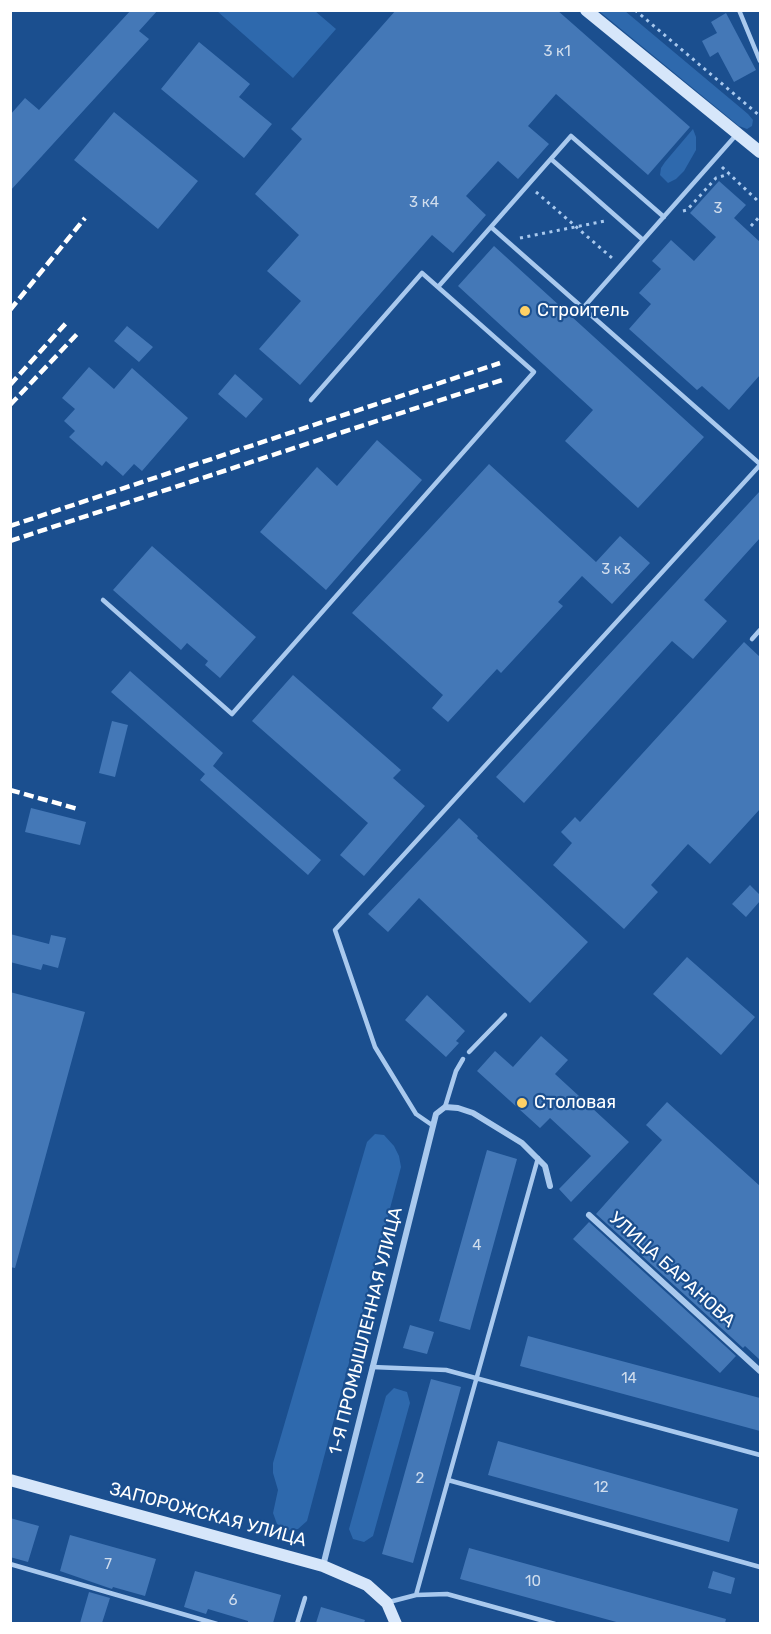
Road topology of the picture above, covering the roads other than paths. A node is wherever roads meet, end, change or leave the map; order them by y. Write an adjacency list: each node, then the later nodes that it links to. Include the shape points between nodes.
1 (586, 10): 4 (main road)
2 (739, 10): 3 (lane)
3 (760, 61)
4 (737, 134): 5 (main road); 7 (lane)
5 (757, 145)
6 (550, 159): 7 (lane, via 571,136); 8 (lane); 9 (lane)
7 (664, 217): 9 (lane)
8 (491, 227): 10 (lane); 11 (lane)
9 (643, 240): 11 (lane)
10 (438, 287): 12 (lane, via 422,273); 14 (lane, via 534,372 232,714)
11 (583, 308): 13 (lane)
12 (311, 400)
13 (760, 464): 21 (lane, via 335,930 375,1047 416,1114)
14 (103, 600)
15 (760, 630): 16 (lane)
16 (752, 639)
17 (505, 1015): 18 (lane)
18 (469, 1052)
19 (463, 1059): 20 (lane)
20 (445, 1107): 21 (street, 1-Я ПРОМЫШЛЕННАЯ УЛИЦА, via 436,1114); 22 (street, via 473,1113 522,1143)
21 (432, 1125): 25 (street, 1-Я ПРОМЫШЛЕННАЯ УЛИЦА)
22 (538, 1158): 23 (street, via 549,1175); 27 (lane)
23 (550, 1186)
24 (589, 1215): 26 (street, УЛИЦА БАРАНОВА)
25 (372, 1367): 27 (lane, via 446,1370); 32 (street, 1-Я ПРОМЫШЛЕННАЯ УЛИЦА)
26 (760, 1371)
27 (477, 1378): 28 (lane); 29 (lane)
28 (760, 1455)
29 (448, 1479): 33 (lane); 34 (lane)
30 (10, 1480): 32 (main road, ЗАПОРОЖСКАЯ УЛИЦА)
31 (10, 1564): 37 (lane)
32 (323, 1566): 36 (main road, ЗАПОРОЖСКАЯ УЛИЦА, via 367,1585)
33 (760, 1567)
34 (416, 1595): 36 (lane); 40 (lane, via 447,1594)
35 (305, 1598): 38 (lane)
36 (387, 1603): 39 (main road)
37 (217, 1623)
38 (297, 1623)
39 (396, 1623)
40 (555, 1623)

